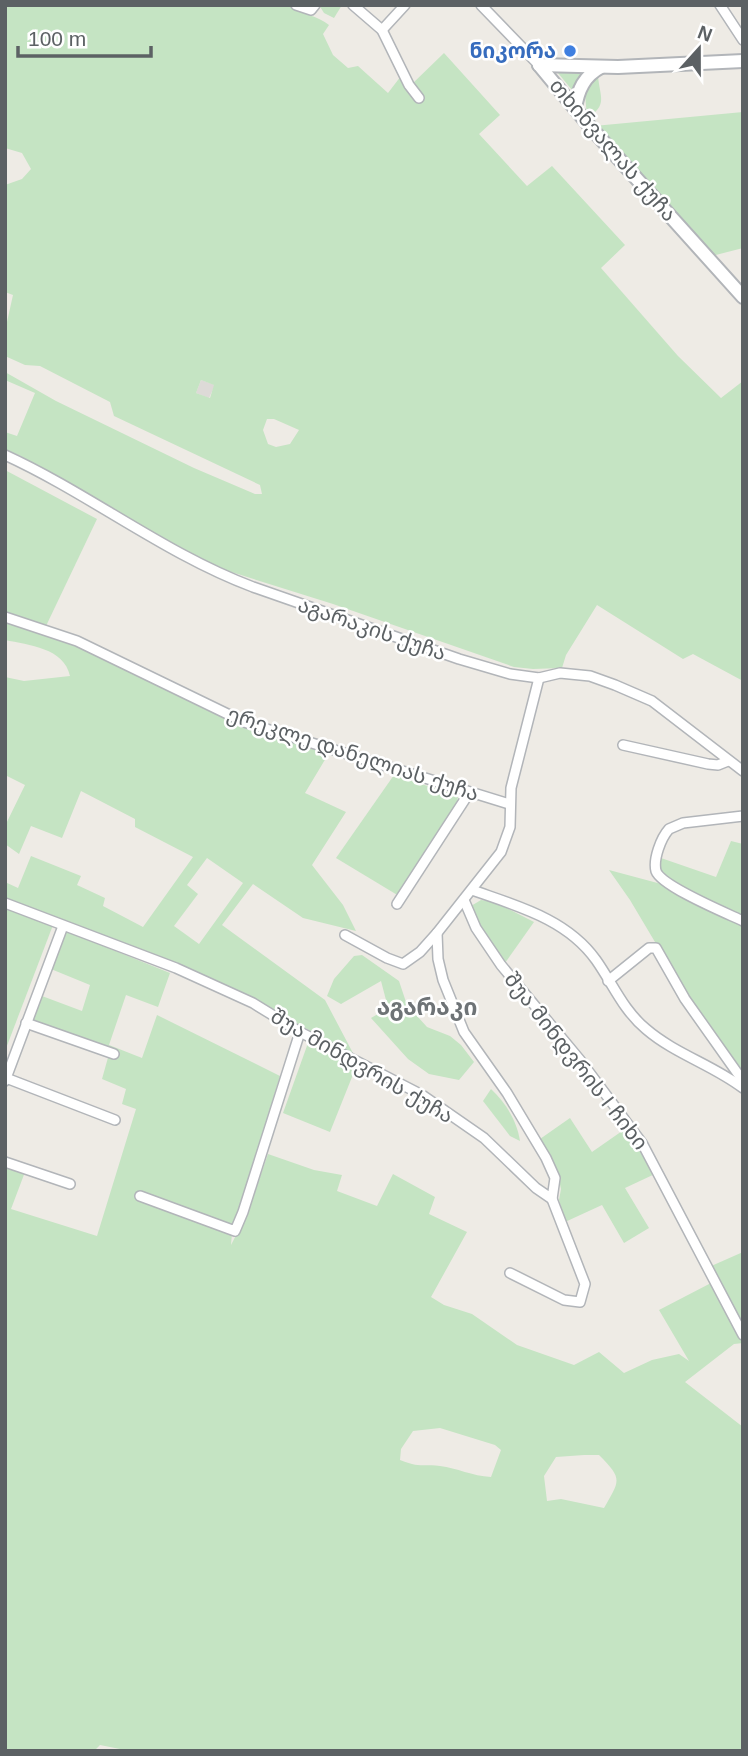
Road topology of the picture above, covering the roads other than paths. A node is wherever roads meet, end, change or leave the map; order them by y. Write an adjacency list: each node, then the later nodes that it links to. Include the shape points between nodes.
1 (296, 5): 2 (street, via 311,10)
2 (315, 5)
3 (353, 5): 7 (street)
4 (404, 5): 7 (street)
5 (481, 5): 10 (street, თხინვალას ქუჩა)
6 (720, 5): 8 (street)
7 (382, 30): 12 (street)
8 (743, 40)
9 (743, 61): 11 (street)
10 (539, 65): 11 (street); 13 (street, თხინვალას ქუჩა)
11 (601, 67): 13 (street, via 580,88)
12 (419, 98)
13 (575, 108): 14 (street, თხინვალას ქუჩა)
14 (740, 290)
15 (5, 455): 17 (street, აგარაკის ქუჩა, via 225,577 459,659)
16 (5, 617): 21 (street, ერეკლე დანელიას ქუჩა, via 77,641 244,722)
17 (538, 678): 19 (street, აგარაკის ქუჩა, via 560,673 590,676 633,692 652,701); 22 (street)
18 (623, 745): 19 (street, via 718,765)
19 (728, 761): 20 (street, აგარაკის ქუჩა)
20 (743, 771)
21 (469, 793): 22 (street, ერეკლე დანელიას ქუჩა); 27 (street)
22 (509, 804): 24 (street, via 506,841)
23 (743, 816): 28 (street, via 714,817 669,829 658,851 656,870 664,883)
24 (472, 890): 25 (street); 32 (street, via 545,916 577,939)
25 (464, 900): 30 (street); 47 (street, შუა მინდვრის I ჩიხი, via 501,965 642,1143)
26 (5, 902): 29 (street, შუა მინდვრის ქუჩა)
27 (397, 904)
28 (743, 921)
29 (63, 926): 33 (street); 34 (street, შუა მინდვრის ქუჩა, via 176,968 253,1003)
30 (437, 933): 31 (street, via 403,964); 45 (street, via 443,980 464,1032 546,1158 555,1178)
31 (345, 935)
32 (608, 981): 39 (street, via 649,948 656,948); 40 (street, via 632,1017 648,1031)
33 (26, 1023): 36 (street); 37 (street)
34 (300, 1032): 44 (street, via 235,1231); 45 (street, შუა მინდვრის ქუჩა, via 422,1095 484,1138)
35 (5, 1044): 36 (street)
36 (16, 1049): 38 (street)
37 (114, 1054)
38 (6, 1080): 41 (street)
39 (743, 1082)
40 (743, 1087)
41 (115, 1121)
42 (5, 1162): 43 (street)
43 (70, 1184)
44 (140, 1196)
45 (552, 1199): 46 (street, via 585,1284 580,1302 564,1300)
46 (510, 1273)
47 (743, 1335)

